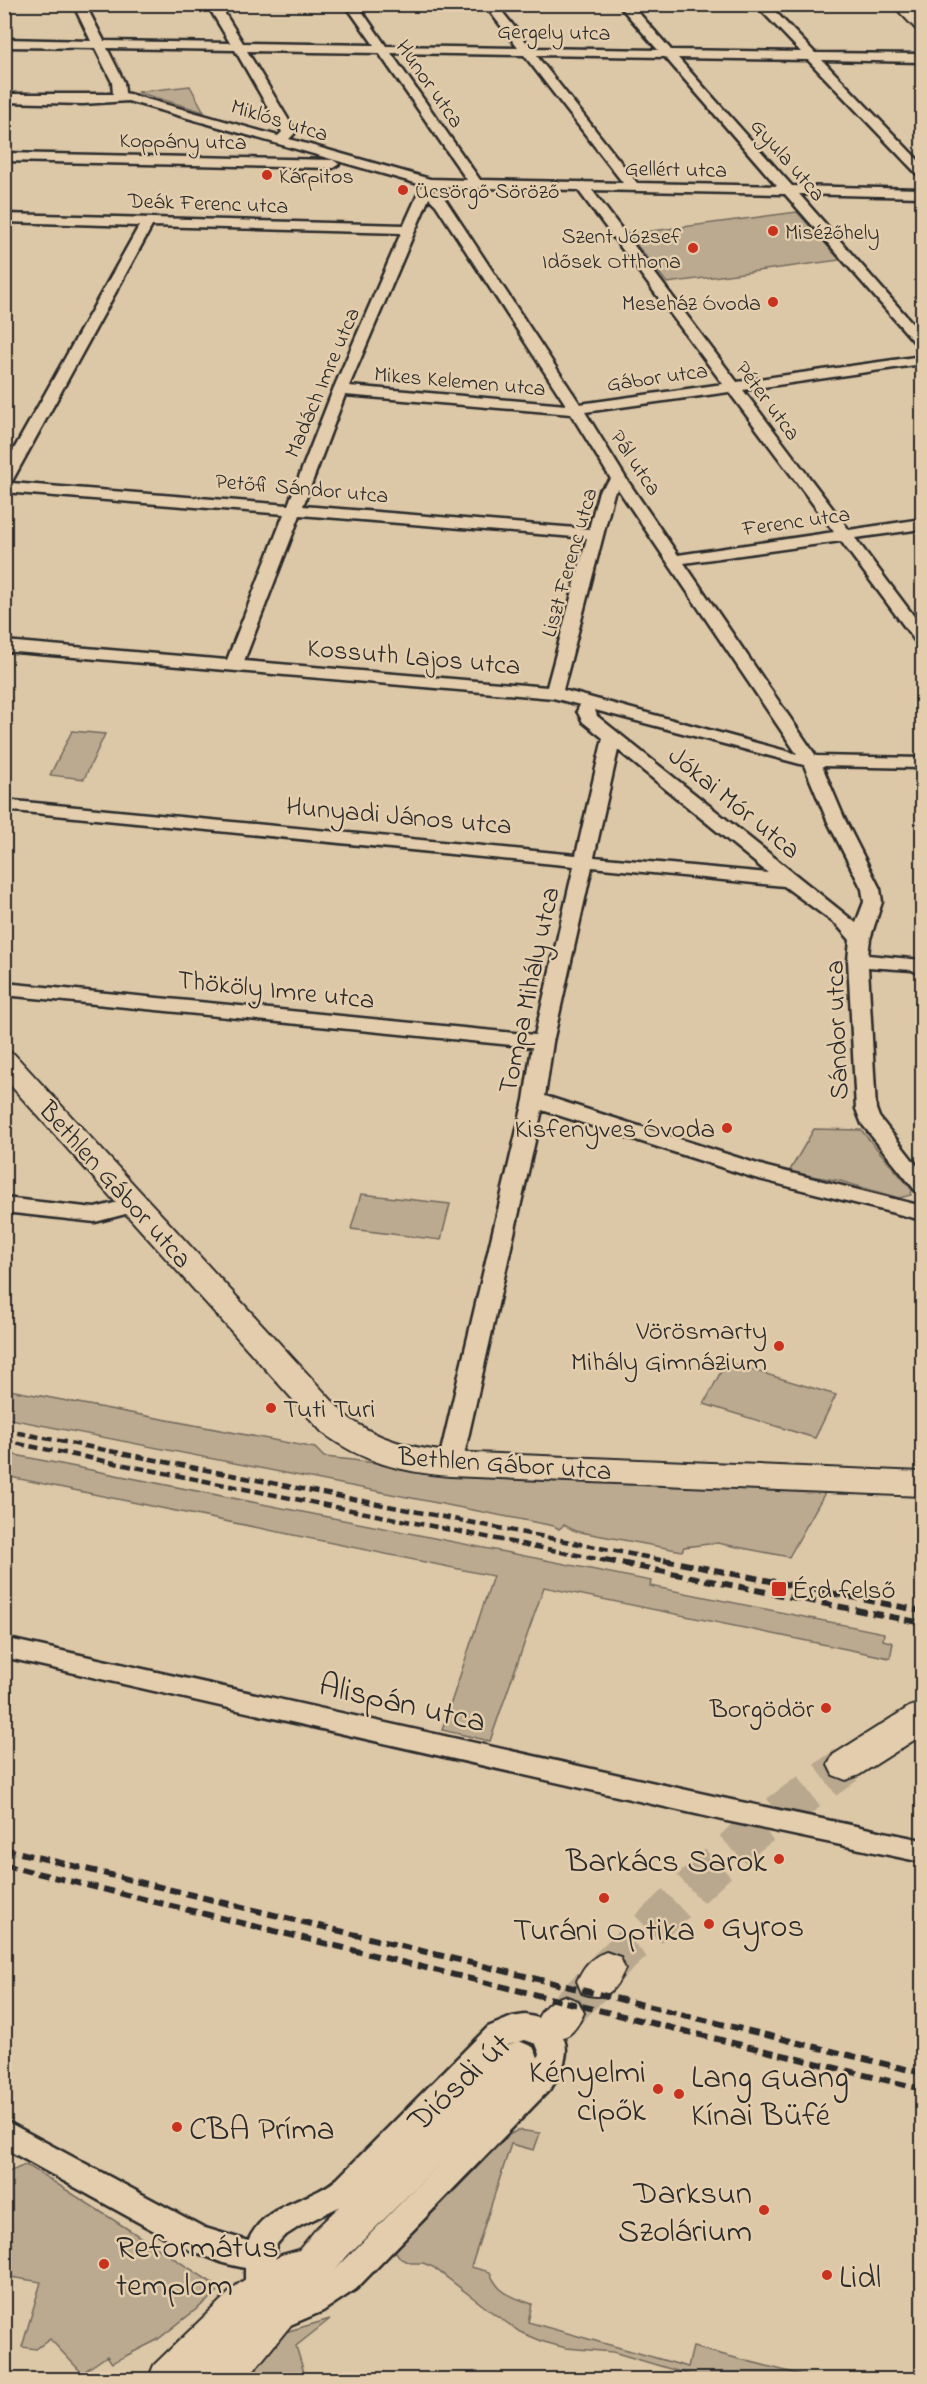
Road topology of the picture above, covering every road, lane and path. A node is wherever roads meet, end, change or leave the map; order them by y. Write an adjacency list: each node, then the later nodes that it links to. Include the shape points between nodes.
1 (79, 4): 10 (street)
2 (213, 4): 11 (street)
3 (351, 4): 12 (street, Hunor utca)
4 (490, 4): 13 (street)
5 (624, 4): 14 (street, Gyula utca)
6 (761, 4): 15 (street)
7 (901, 5): 8 (street)
8 (922, 25)
9 (4, 43): 10 (street, Gergely utca)
10 (100, 44): 11 (street, Gergely utca); 17 (street, via 118,82)
11 (238, 47): 12 (street, Gergely utca); 19 (street, via 288,129 289,133)
12 (381, 49): 13 (street, Gergely utca); 23 (street, Hunor utca)
13 (527, 52): 14 (street, Gergely utca); 26 (street)
14 (667, 54): 15 (street, Gergely utca); 27 (street, Gyula utca)
15 (812, 57): 16 (street, Gergely utca); 22 (street)
16 (922, 58)
17 (119, 96): 18 (street, via 83,100); 19 (street, Miklós utca)
18 (4, 98)
19 (280, 140): 21 (street, Miklós utca)
20 (4, 157): 21 (street, Koppány utca)
21 (361, 165): 25 (street, Miklós utca)
22 (922, 171)
23 (477, 185): 24 (street, Gellért utca); 25 (street, Gellért utca)
24 (583, 187): 26 (street, Gellért utca); 34 (street, Péter utca)
25 (427, 188): 31 (street, Madách Imre utca); 36 (street, Pál utca)
26 (634, 188): 27 (street, Gellért utca)
27 (789, 191): 28 (street, Gellért utca); 32 (street, Gyula utca)
28 (922, 193)
29 (4, 218): 30 (street, Deák Ferenc utca)
30 (148, 222): 31 (street, Deák Ferenc utca); 38 (street)
31 (410, 229): 35 (street, Madách Imre utca)
32 (922, 342)
33 (922, 360): 34 (street, Gábor utca)
34 (732, 387): 36 (street, Gábor utca); 43 (street, Péter utca)
35 (340, 390): 36 (street, Mikes Kelemen utca); 40 (street, Madách Imre utca)
36 (576, 409): 37 (street, Pál utca)
37 (619, 480): 42 (street, Liszt Ferenc utca, via 607,491); 44 (street, Pál utca)
38 (4, 482)
39 (4, 487): 40 (street, Petőfi Sándor utca)
40 (293, 509): 42 (street, Petőfi Sándor utca); 47 (street, Madách Imre utca)
41 (922, 524): 43 (street, Ferenc utca)
42 (596, 534): 48 (street, Liszt Ferenc utca)
43 (846, 535): 44 (street, Ferenc utca); 45 (street, Péter utca)
44 (675, 560): 51 (street, Pál utca)
45 (922, 638)
46 (4, 646): 47 (street, Kossuth Lajos utca)
47 (232, 667): 48 (street, Kossuth Lajos utca)
48 (554, 693): 49 (street, Kossuth Lajos utca)
49 (590, 701): 50 (street, Jókai Mór utca, via 586,711 589,718); 51 (street, Kossuth Lajos utca)
50 (612, 738): 54 (street, Tompa Mihály utca); 55 (street, Jókai Mór utca)
51 (811, 761): 52 (street, Kossuth Lajos utca); 56 (street, Sándor utca, via 871,889 873,902)
52 (922, 764)
53 (4, 805): 54 (street, Hunyadi János utca)
54 (585, 860): 55 (street, Hunyadi János utca); 60 (street, Tompa Mihály utca)
55 (789, 881): 56 (street, Jókai Mór utca, via 844,921)
56 (860, 939): 57 (street, Sándor utca)
57 (858, 960): 58 (street, via 918,965); 63 (street, Sándor utca, via 866,1109 869,1119)
58 (922, 969)
59 (4, 989): 60 (street, Thököly Imre utca)
60 (543, 1042): 62 (street, Tompa Mihály utca)
61 (4, 1060): 65 (street, Bethlen Gábor utca)
62 (534, 1100): 66 (street, via 762,1173); 67 (street, Tompa Mihály utca)
63 (922, 1185)
64 (4, 1205): 65 (street, via 95,1215)
65 (134, 1205): 67 (street, Bethlen Gábor utca, via 334,1424 364,1446 391,1456)
66 (922, 1208)
67 (450, 1464): 68 (street, Bethlen Gábor utca)
68 (922, 1484)
69 (4, 1647): 72 (street, Alispán utca)
70 (922, 1717): 71 (street)
71 (846, 1764)
72 (922, 1851)
73 (519, 2059): 76 (street, Diósdi út)
74 (5, 2133): 75 (street, via 175,2228 223,2249)
75 (260, 2257): 76 (street, Diósdi út); 76 (street, Diósdi út, via 264,2237 278,2223 338,2194 356,2180 498,2036 526,2026 551,2041 555,2058 550,2069 346,2279 313,2301)
76 (259, 2310): 77 (street, Diósdi út); 78 (street, Diósdi út)
77 (169, 2379)
78 (222, 2379)

